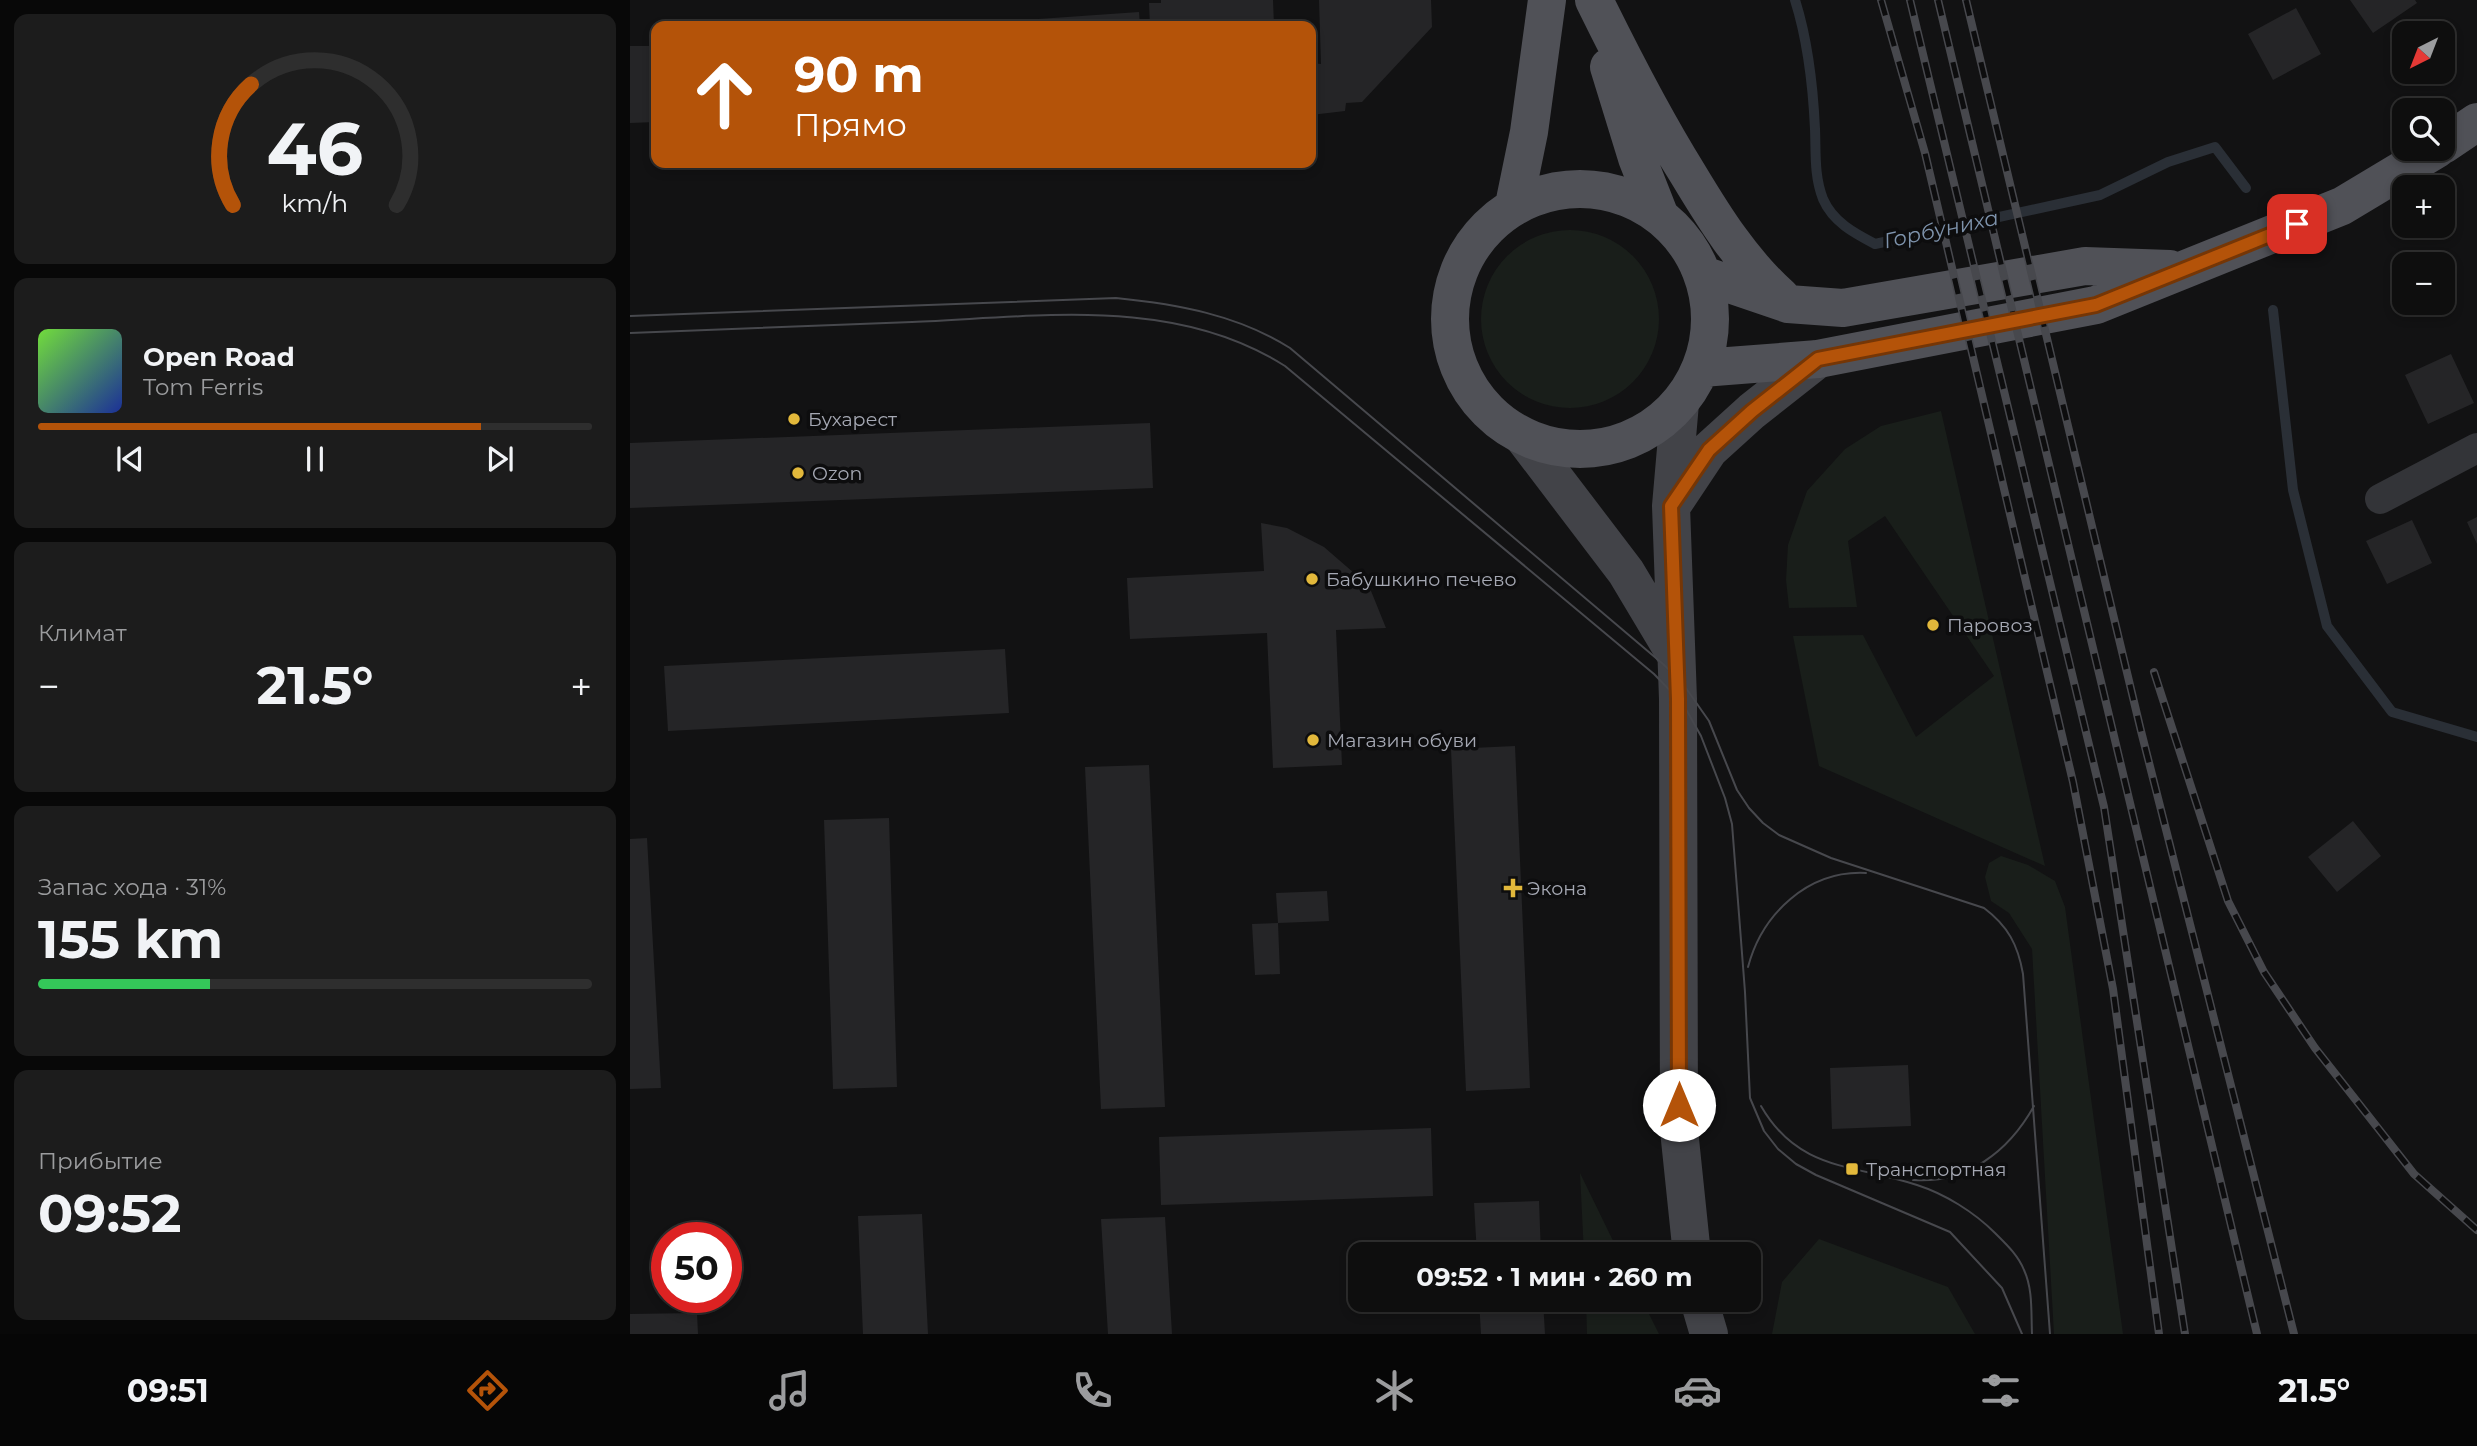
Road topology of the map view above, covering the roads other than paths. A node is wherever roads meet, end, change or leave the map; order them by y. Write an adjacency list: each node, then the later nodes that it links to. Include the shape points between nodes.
1 (1548, 0): 7 (main road)
2 (1588, 0): 8 (main road)
3 (1594, 0): 11 (main road, via 1711,212 1746,262)
4 (2477, 122): 5 (main road)
5 (2455, 137)
6 (2417, 161): 9 (main road, via 2342,206)
7 (1514, 205): 8 (main road, via 1549,191 1588,188 1625,196); 15 (main road, via 1490,223 1465,255 1451,292 1449,332 1460,372 1475,399)
8 (1659, 214): 10 (main road, via 1685,242)
9 (2182, 269): 11 (main road, via 2085,266 1843,308); 12 (main road, via 2096,305)
10 (1703, 275): 11 (main road); 13 (main road, via 1710,306 1710,338)
11 (1788, 304)
12 (1818, 359): 13 (main road); 18 (main road, via 1709,450)
13 (1702, 369): 14 (main road)
14 (1681, 403): 15 (main road, via 1648,431 1608,447 1566,449); 18 (main road)
15 (1524, 438): 19 (main road, via 1626,572)
16 (2477, 448): 17 (street)
17 (2380, 499)
18 (1671, 506): 19 (main road)
19 (1676, 655): 20 (main road, via 1679,1130)
20 (1691, 1242)
21 (1703, 1312): 22 (main road)
22 (1709, 1334)

